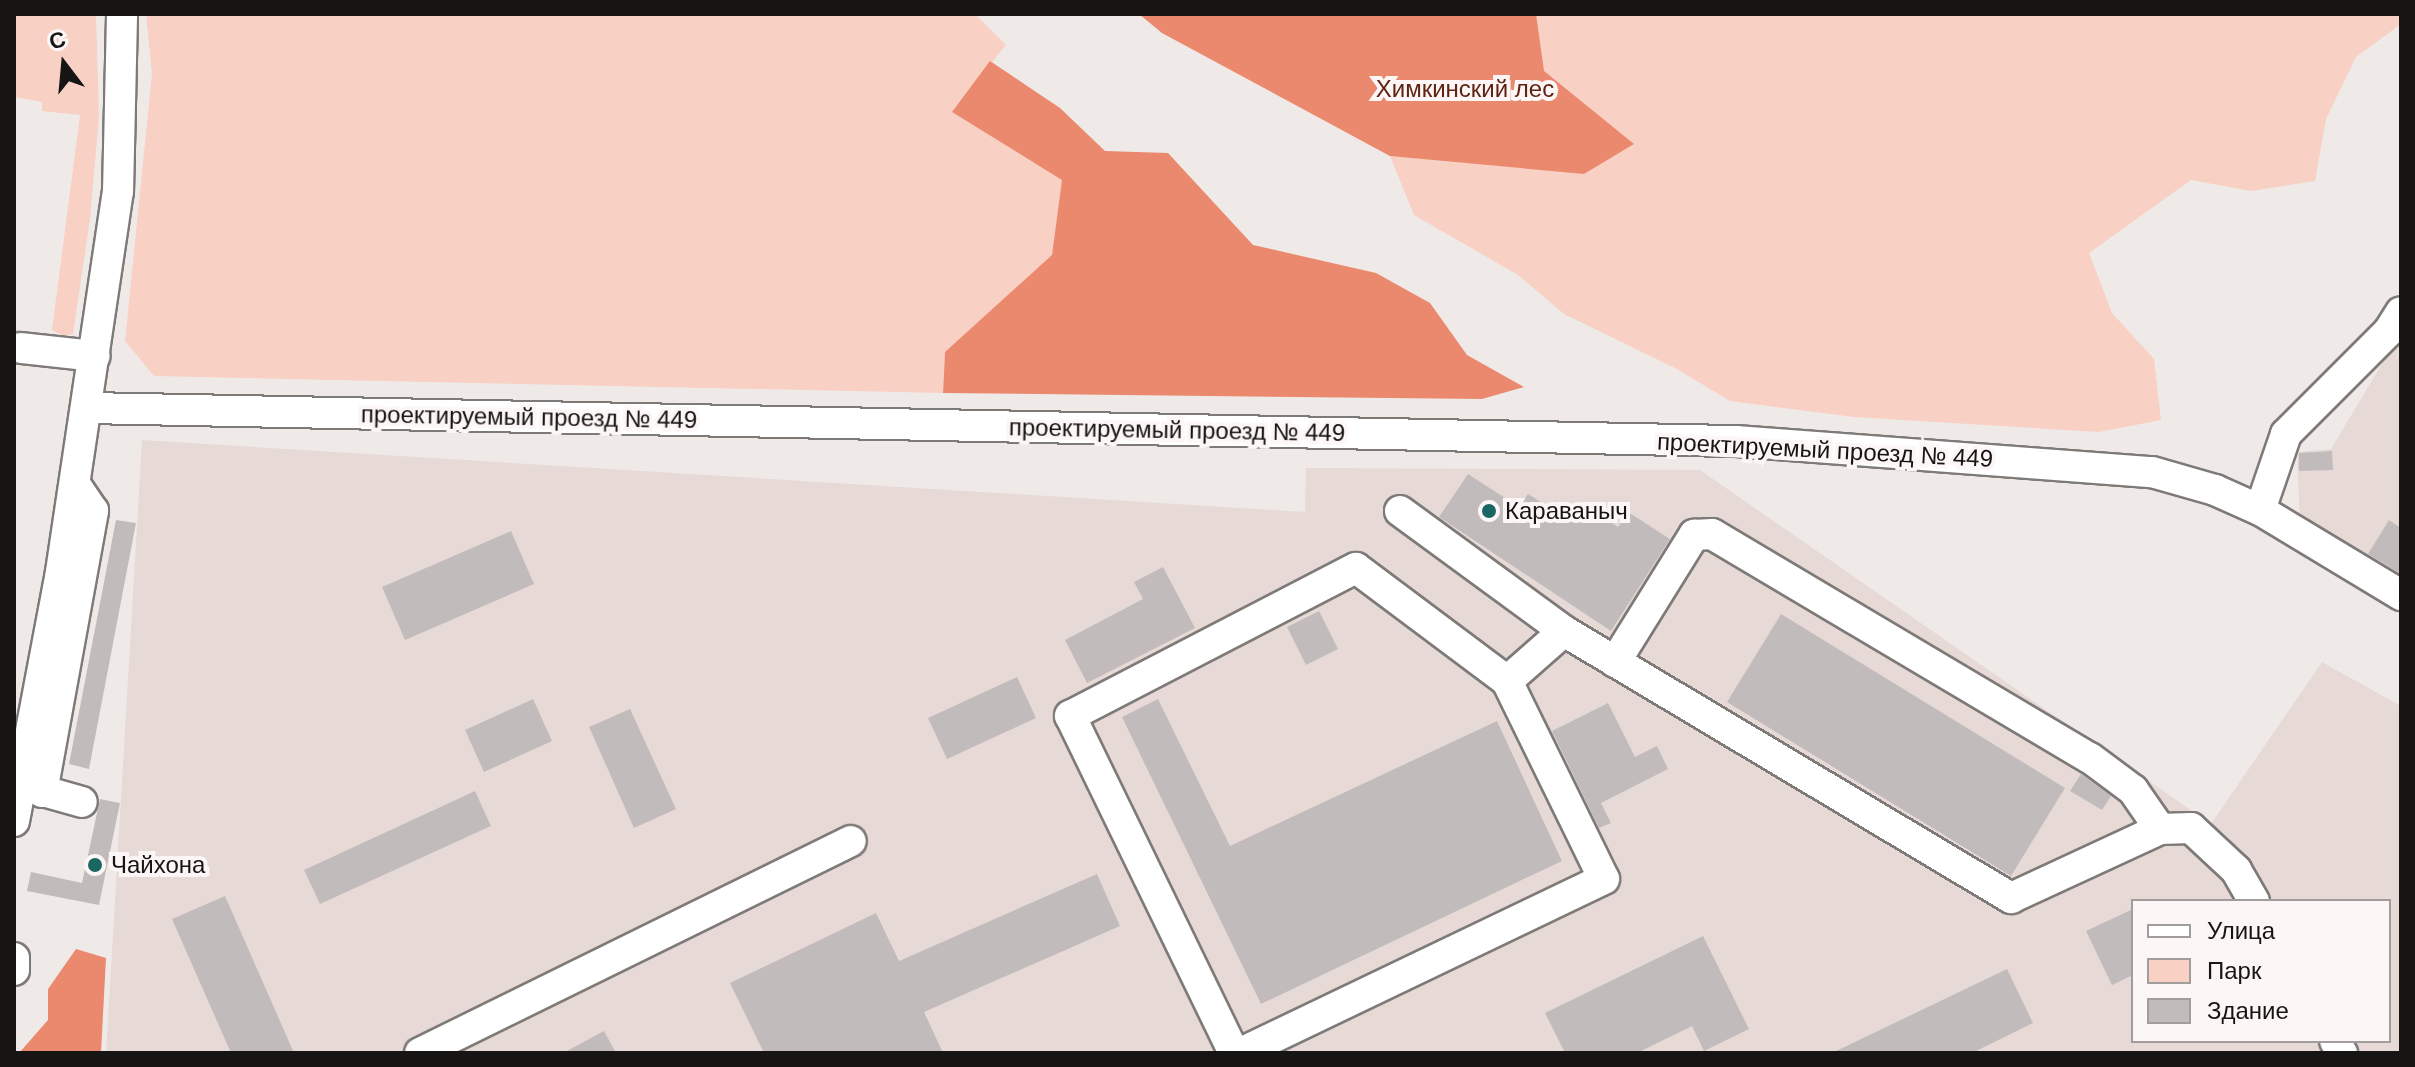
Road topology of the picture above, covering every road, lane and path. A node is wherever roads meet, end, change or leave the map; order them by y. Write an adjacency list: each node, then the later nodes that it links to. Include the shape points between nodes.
1 (122, 14): 4 (street, via 118,192)
2 (2401, 312): 7 (street, via 2389,331 2286,434)
3 (21, 348): 4 (street)
4 (95, 356): 5 (street)
5 (87, 408): 6 (street); 7 (street, проектируемый проезд № 449, via 1736,441 2152,472)
6 (75, 484): 13 (street); 14 (street, via 93,511)
7 (2260, 510): 9 (street, проектируемый проезд № 449)
8 (1400, 511): 10 (street)
9 (2401, 595)
10 (1564, 631): 11 (street); 12 (street)
11 (1615, 662): 17 (street, via 2011,898); 17 (street, via 1694,535 1712,534 2090,758 2133,790)
12 (1507, 681): 23 (street, via 1356,568 1070,716); 24 (street, via 1604,879)
13 (25, 699): 14 (street)
14 (31, 788): 15 (street); 16 (street)
15 (82, 802)
16 (14, 821)
17 (2160, 829): 19 (street, via 2191,828 2236,870)
18 (851, 841): 22 (street)
19 (2253, 899)
20 (14, 958): 21 (street)
21 (14, 970)
22 (436, 1049)
23 (1234, 1053)
24 (1241, 1053)

